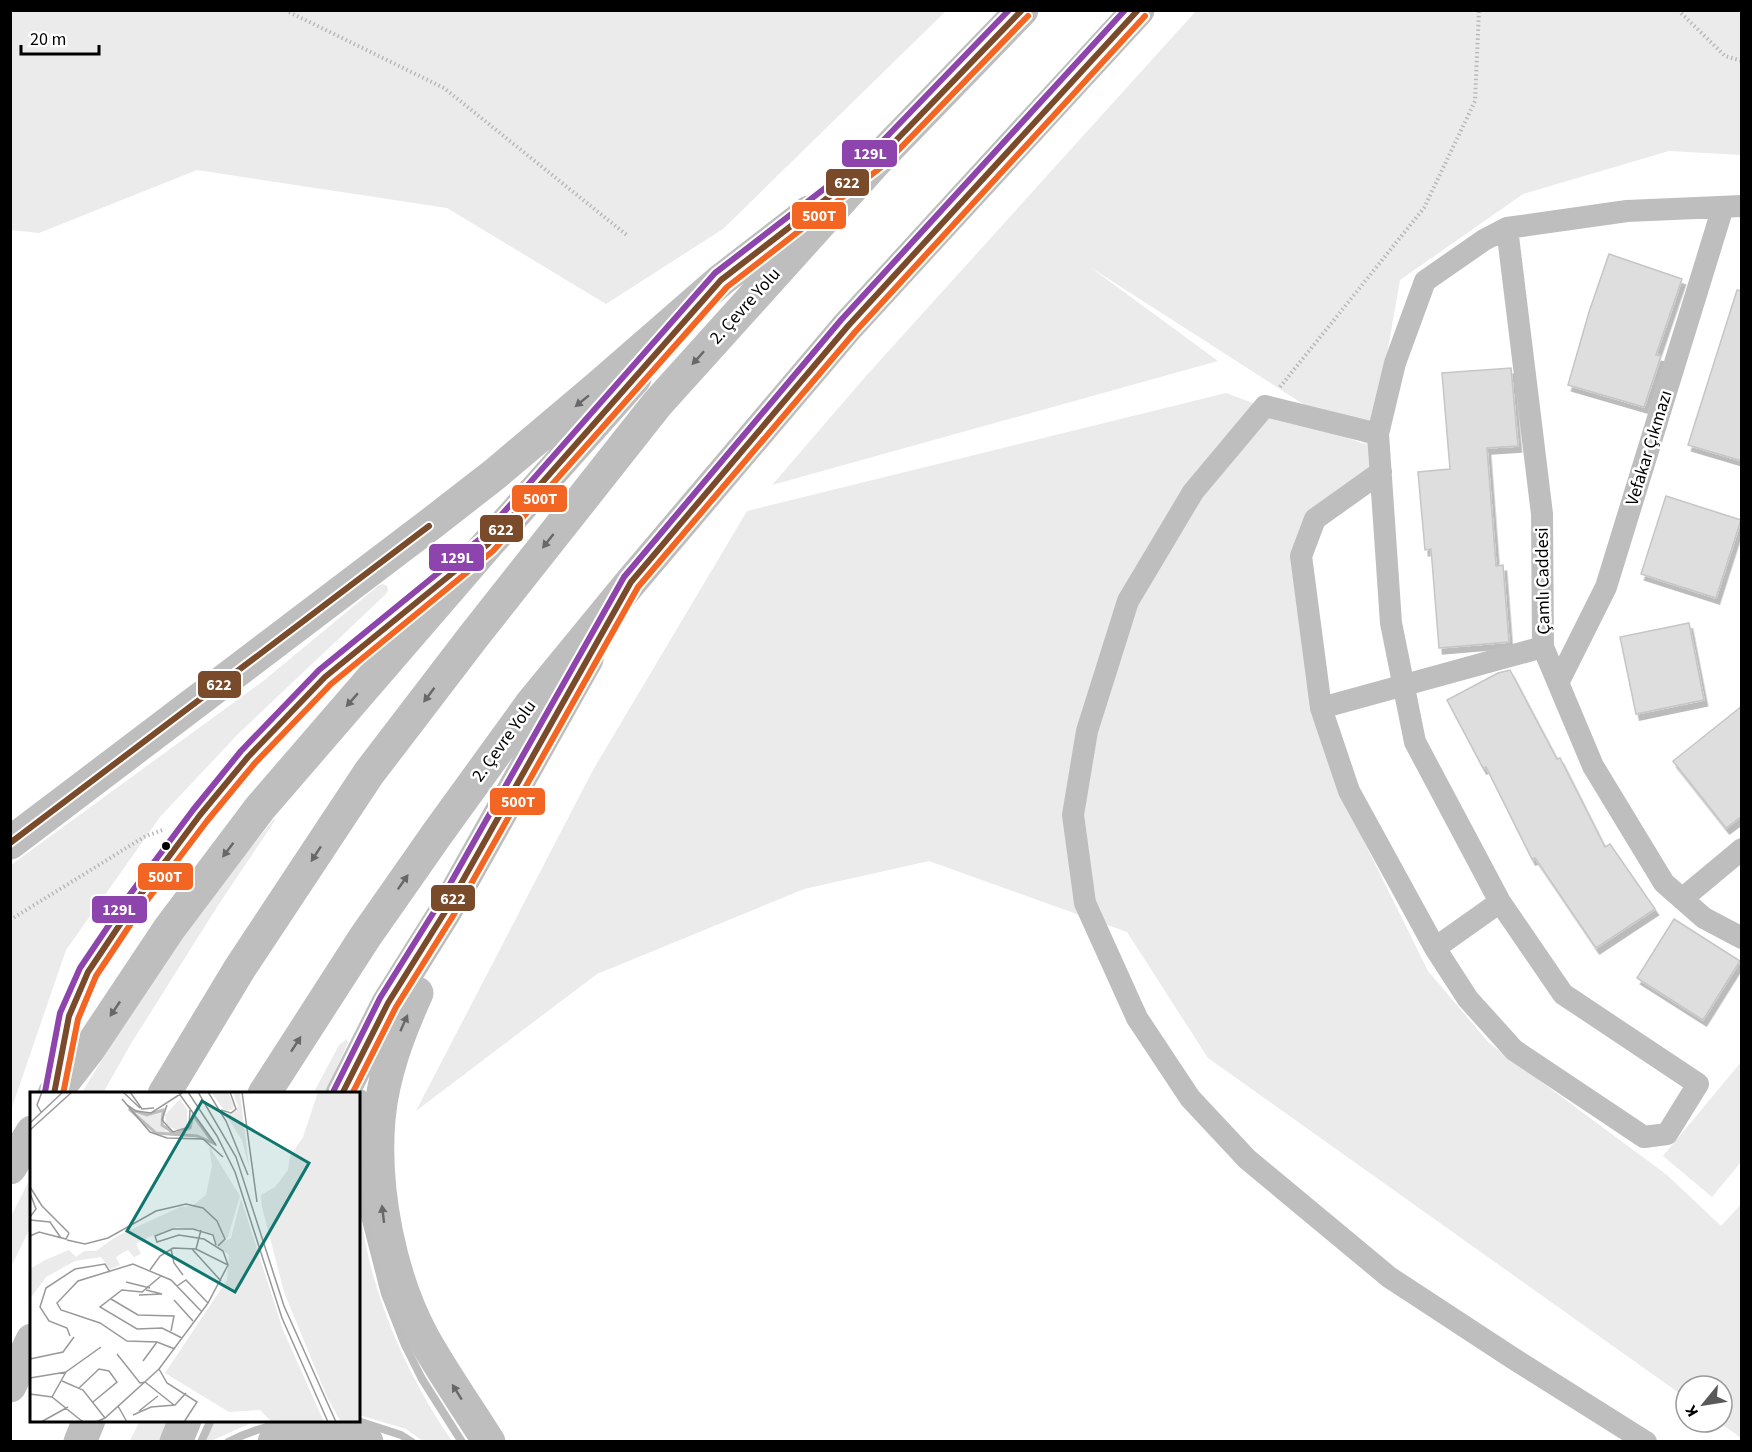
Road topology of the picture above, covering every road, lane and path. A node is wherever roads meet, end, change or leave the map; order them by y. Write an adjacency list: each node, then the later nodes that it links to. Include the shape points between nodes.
1 (285, 10): 10 (path, via 444,88)
2 (1022, 10): 7 (highway, 2. Çevre Yolu)
3 (1137, 10): 16 (highway, 2. Çevre Yolu, via 848,326)
4 (1479, 10): 12 (path, via 1475,101 1424,208)
5 (1678, 10): 6 (path, via 1725,57)
6 (1742, 61)
7 (878, 159): 11 (highway); 32 (highway, 2. Çevre Yolu, one-way to 32, via 657,404 473,637 376,764 240,968)
8 (1732, 206): 9 (street, via 1627,211); 18 (street, Vefakar Çıkmazı, via 1606,587)
9 (1507, 228): 13 (street, via 1425,281 1395,363); 17 (street, Çamlı Caddesi, via 1542,514)
10 (628, 236)
11 (721, 280): 15 (highway); 22 (highway, one-way to 22, via 486,481)
12 (1265, 406): 13 (street); 46 (street, via 1193,492 1128,601 1087,731 1073,815 1085,903 1137,1018 1190,1098 1247,1159 1389,1277)
13 (1378, 434): 14 (street)
14 (1381, 472): 19 (street, via 1391,623); 20 (street, via 1315,519 1301,555)
15 (487, 545): 21 (lane, via 325,676 248,757); 31 (highway, one-way to 31, via 260,808 169,929)
16 (631, 582): 26 (highway); 33 (highway, 2. Çevre Yolu, one-way to 16, via 437,834 531,704)
17 (1543, 647): 18 (street, Çamlı Caddesi); 19 (street)
18 (1558, 683): 24 (street, Çamlı Caddesi, via 1593,766 1664,883)
19 (1403, 685): 20 (street); 25 (street, via 1414,742)
20 (1321, 708): 29 (street, via 1349,791)
21 (200, 815): 27 (path, via 144,837); 30 (lane, via 88,972 69,1016)
22 (10, 843)
23 (1742, 849): 24 (street)
24 (1682, 898): 28 (street, Çamlı Caddesi, via 1704,918)
25 (1500, 902): 29 (street); 29 (street, via 1563,994 1698,1084 1667,1134 1644,1137 1514,1050 1468,999)
26 (445, 912): 34 (highway, via 388,1004); 45 (highway, one-way to 26, via 422,1336 399,1281 384,1222 379,1174 379,1120 384,1086 399,1034)
27 (10, 920)
28 (1742, 938)
29 (1435, 948)
30 (55, 1092)
31 (56, 1092)
32 (165, 1092)
33 (265, 1092)
34 (343, 1092)
35 (30, 1135): 36 (highway)
36 (10, 1168)
37 (30, 1344): 38 (highway)
38 (10, 1386)
39 (88, 1422): 41 (highway)
40 (184, 1422): 42 (highway)
41 (80, 1442)
42 (176, 1442)
43 (274, 1442): 44 (highway, via 311,1433 340,1434)
44 (367, 1442)
45 (489, 1442)
46 (1646, 1442)

